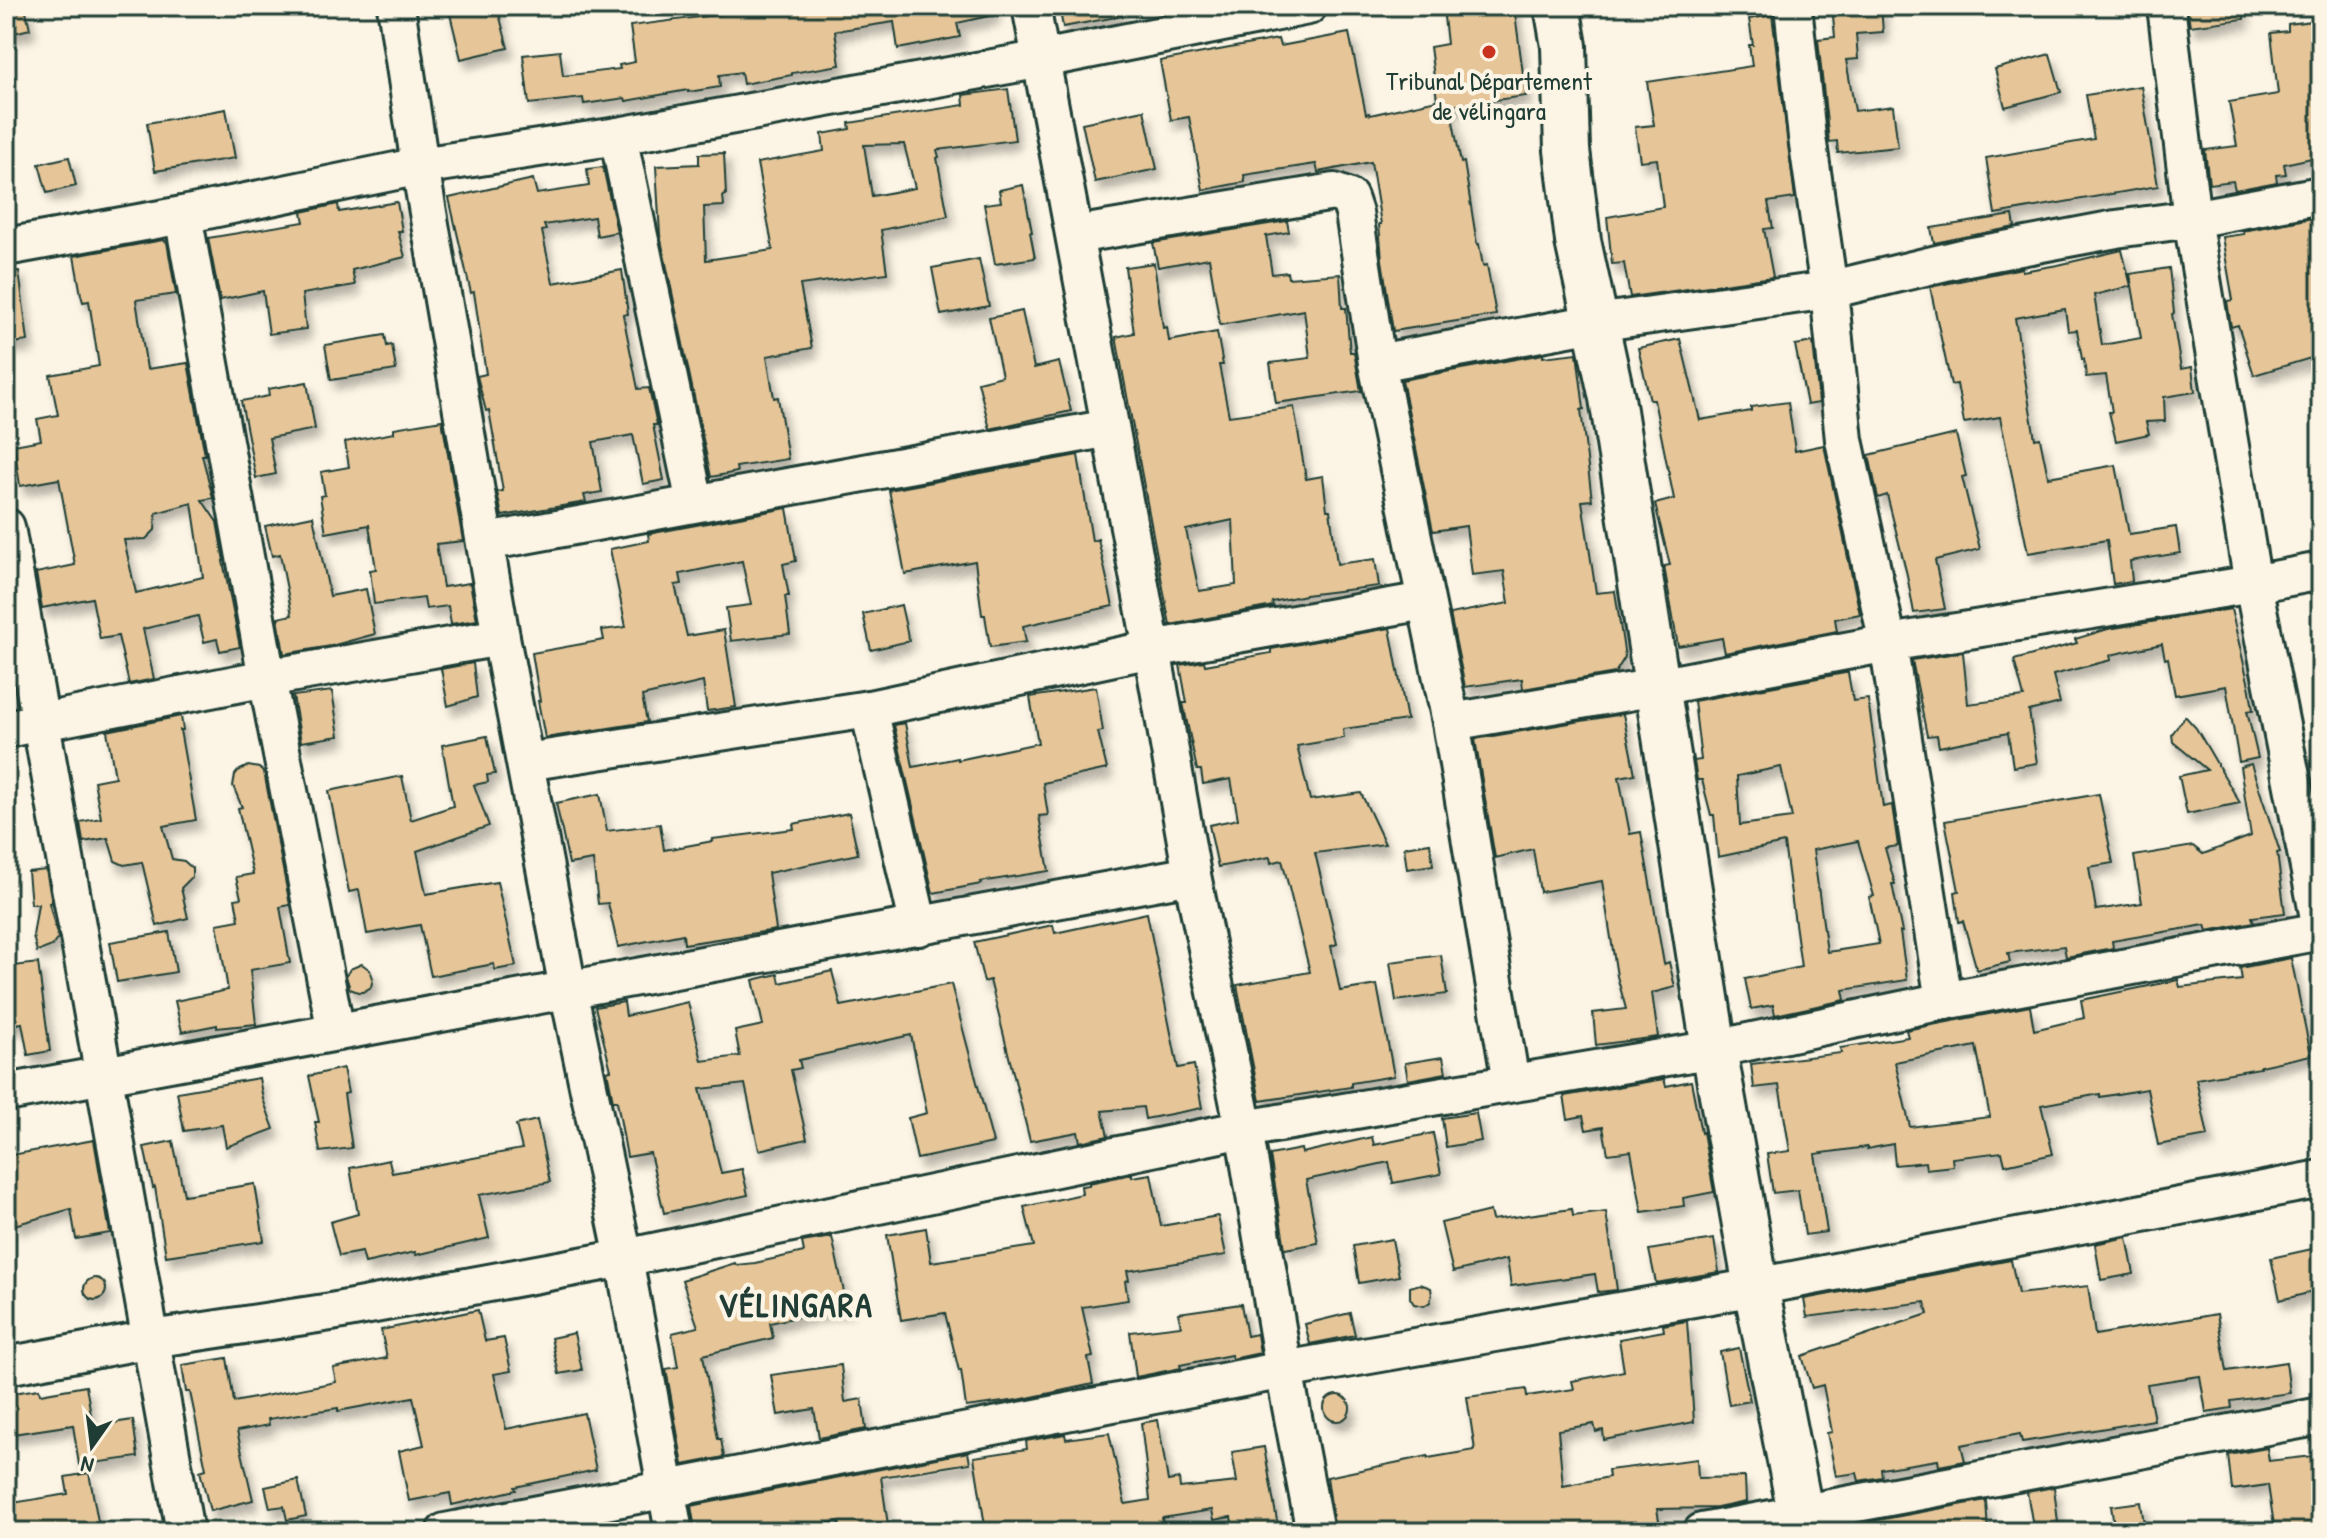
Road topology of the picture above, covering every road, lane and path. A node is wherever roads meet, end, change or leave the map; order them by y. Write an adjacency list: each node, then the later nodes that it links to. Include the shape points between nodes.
1 (396, 6): 9 (street)
2 (1031, 6): 7 (street)
3 (1308, 6): 7 (street)
4 (1557, 6): 16 (highway, via 1564,46 1567,150)
5 (1793, 6): 15 (street)
6 (2166, 6): 12 (street)
7 (1042, 59): 8 (street); 13 (street)
8 (618, 136): 9 (street); 19 (street)
9 (420, 166): 11 (street); 21 (street)
10 (2321, 195): 12 (street)
11 (183, 215): 14 (street); 28 (street)
12 (2192, 219): 15 (street, via 1962,258); 23 (street)
13 (1075, 235): 17 (street, via 1334,192 1349,198); 18 (street)
14 (6, 247)
15 (1829, 290): 16 (street); 26 (street, via 1844,440)
16 (1595, 323): 17 (street); 29 (highway, via 1620,444)
17 (1377, 363): 24 (street)
18 (1110, 428): 19 (street); 27 (street)
19 (695, 503): 21 (street)
20 (6, 527): 32 (street)
21 (486, 542): 25 (street)
22 (2321, 571): 23 (street)
23 (2253, 584): 26 (street); 37 (street)
24 (1425, 601): 27 (street); 31 (street)
25 (501, 637): 28 (street); 34 (street)
26 (1888, 643): 29 (street); 39 (street)
27 (1152, 649): 30 (street); 35 (street)
28 (267, 678): 32 (street); 40 (street)
29 (1657, 687): 31 (street); 41 (highway)
30 (869, 709): 34 (street); 36 (street)
31 (1451, 722): 43 (street)
32 (42, 723): 33 (street); 42 (street)
33 (6, 729)
34 (526, 762): 38 (street)
35 (1192, 875): 36 (street); 45 (street)
36 (919, 927): 38 (street)
37 (2321, 930): 39 (street)
38 (568, 989): 40 (street); 47 (street)
39 (1944, 1001): 41 (street)
40 (336, 1032): 42 (street)
41 (1714, 1049): 43 (street); 48 (highway)
42 (105, 1074): 44 (street); 49 (street)
43 (1511, 1083): 45 (street)
44 (6, 1093)
45 (1244, 1129): 47 (street); 51 (street)
46 (2321, 1179): 48 (street)
47 (624, 1258): 49 (street); 53 (street)
48 (1756, 1287): 51 (street); 54 (highway)
49 (151, 1339): 50 (street); 55 (street)
50 (6, 1366)
51 (1284, 1370): 53 (street); 58 (street)
52 (2321, 1416): 54 (street)
53 (666, 1488): 56 (street); 57 (street)
54 (1802, 1523): 59 (street)
55 (185, 1532)
56 (445, 1532)
57 (674, 1532)
58 (1315, 1532)
59 (1702, 1532)

